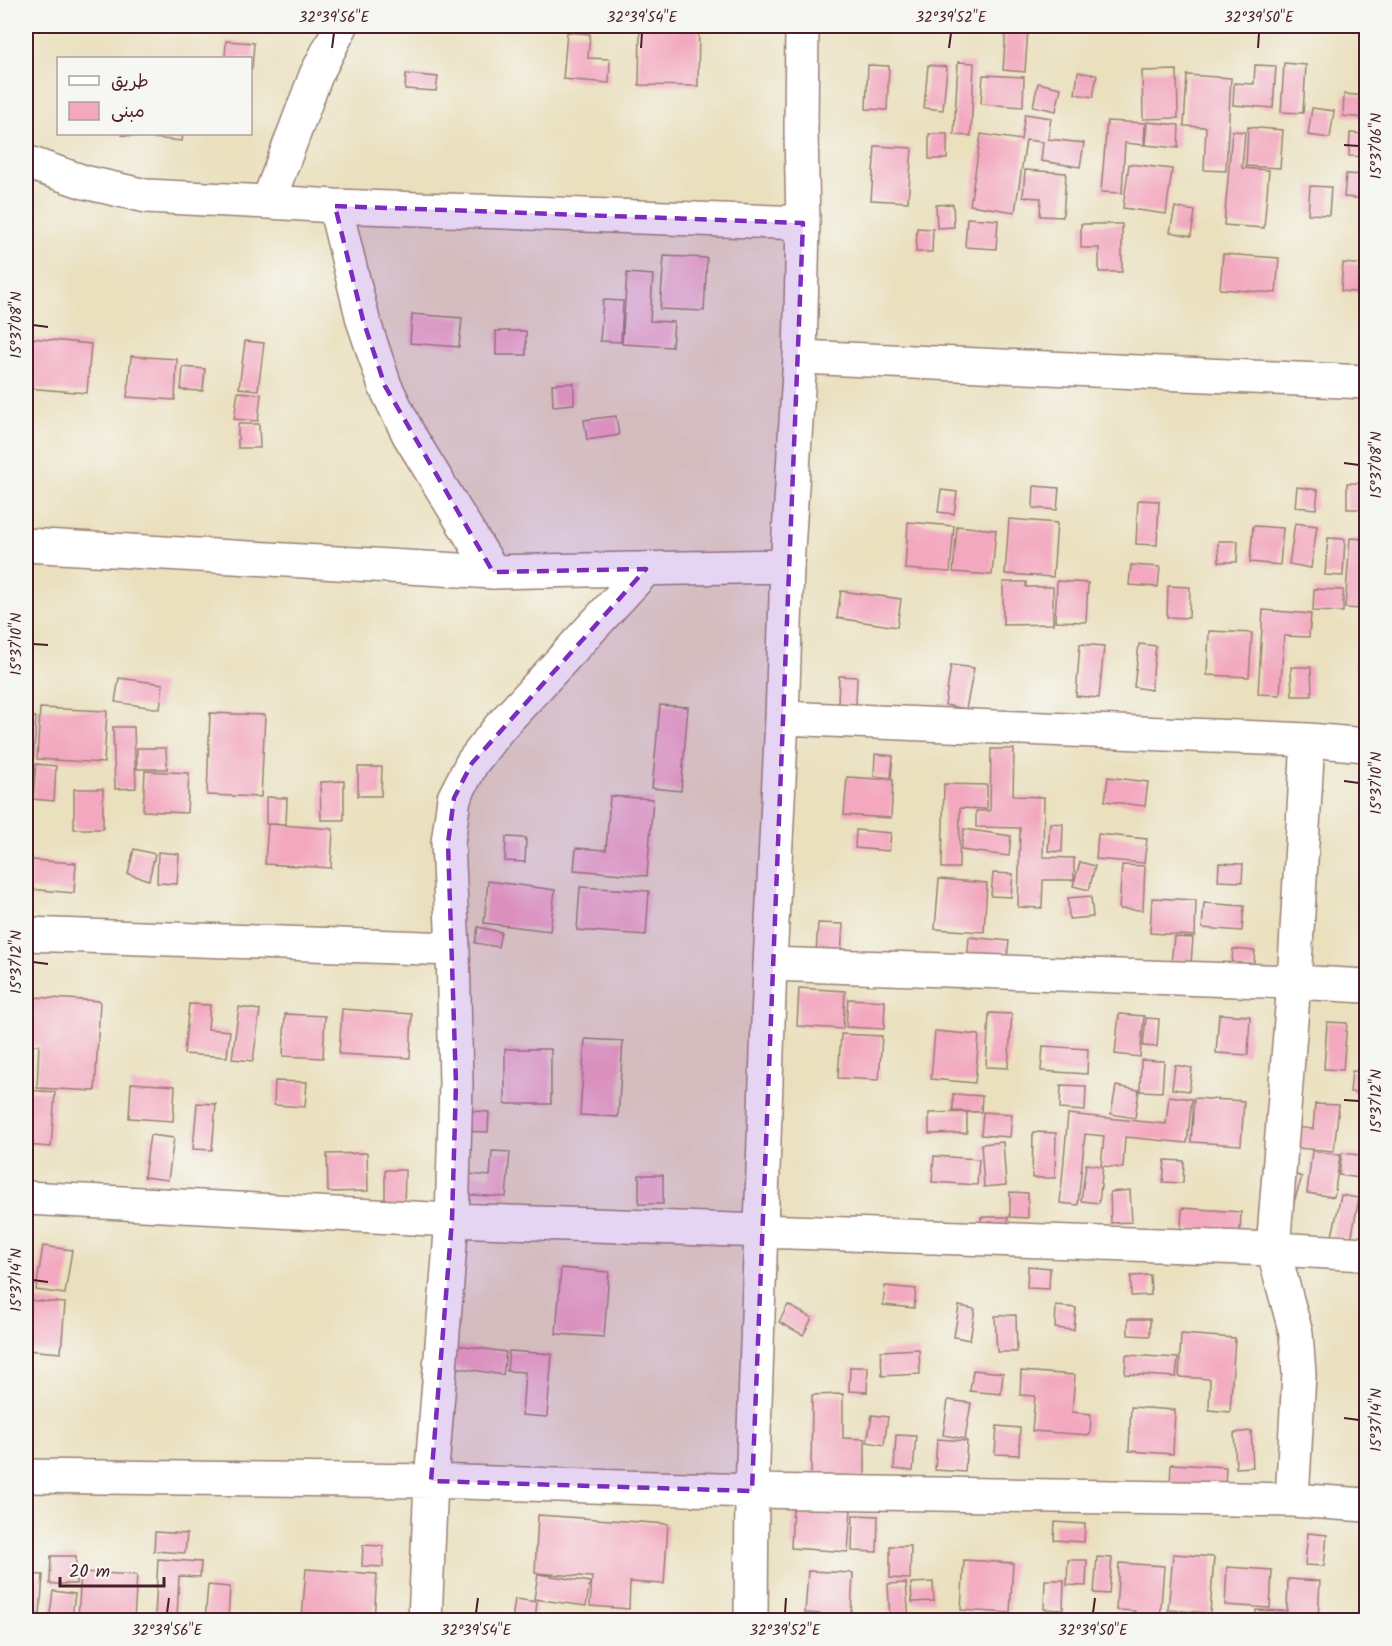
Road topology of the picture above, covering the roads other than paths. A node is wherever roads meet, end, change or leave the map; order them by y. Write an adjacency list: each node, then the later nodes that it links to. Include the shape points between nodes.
1 (341, 26): 4 (street, via 316,75)
2 (802, 26): 6 (street)
3 (26, 162): 4 (street, via 84,182 146,196)
4 (268, 201): 5 (street)
5 (335, 206): 6 (street); 12 (street, via 363,320 385,386 409,435)
6 (803, 223): 7 (street)
7 (800, 357): 8 (street); 10 (street)
8 (1366, 382)
9 (26, 545): 12 (street)
10 (787, 566): 11 (street); 13 (street)
11 (646, 569): 12 (street); 17 (street, via 499,728 472,763 454,798 448,843)
12 (493, 572)
13 (782, 718): 14 (street); 18 (street)
14 (1308, 740): 15 (street); 19 (street)
15 (1366, 744)
16 (26, 934): 17 (street)
17 (453, 949): 22 (street, via 456,1084)
18 (770, 964): 19 (street); 23 (street)
19 (1294, 982): 20 (street); 24 (street)
20 (1366, 986)
21 (26, 1198): 22 (street)
22 (452, 1220): 23 (street); 27 (street)
23 (762, 1231): 24 (street); 28 (street)
24 (1273, 1249): 25 (street); 29 (street, via 1296,1333 1299,1374)
25 (1366, 1254)
26 (26, 1476): 27 (street)
27 (431, 1481): 28 (street); 31 (street)
28 (752, 1491): 29 (street); 32 (street)
29 (1292, 1500): 30 (street)
30 (1366, 1505)
31 (425, 1620)
32 (751, 1620)

